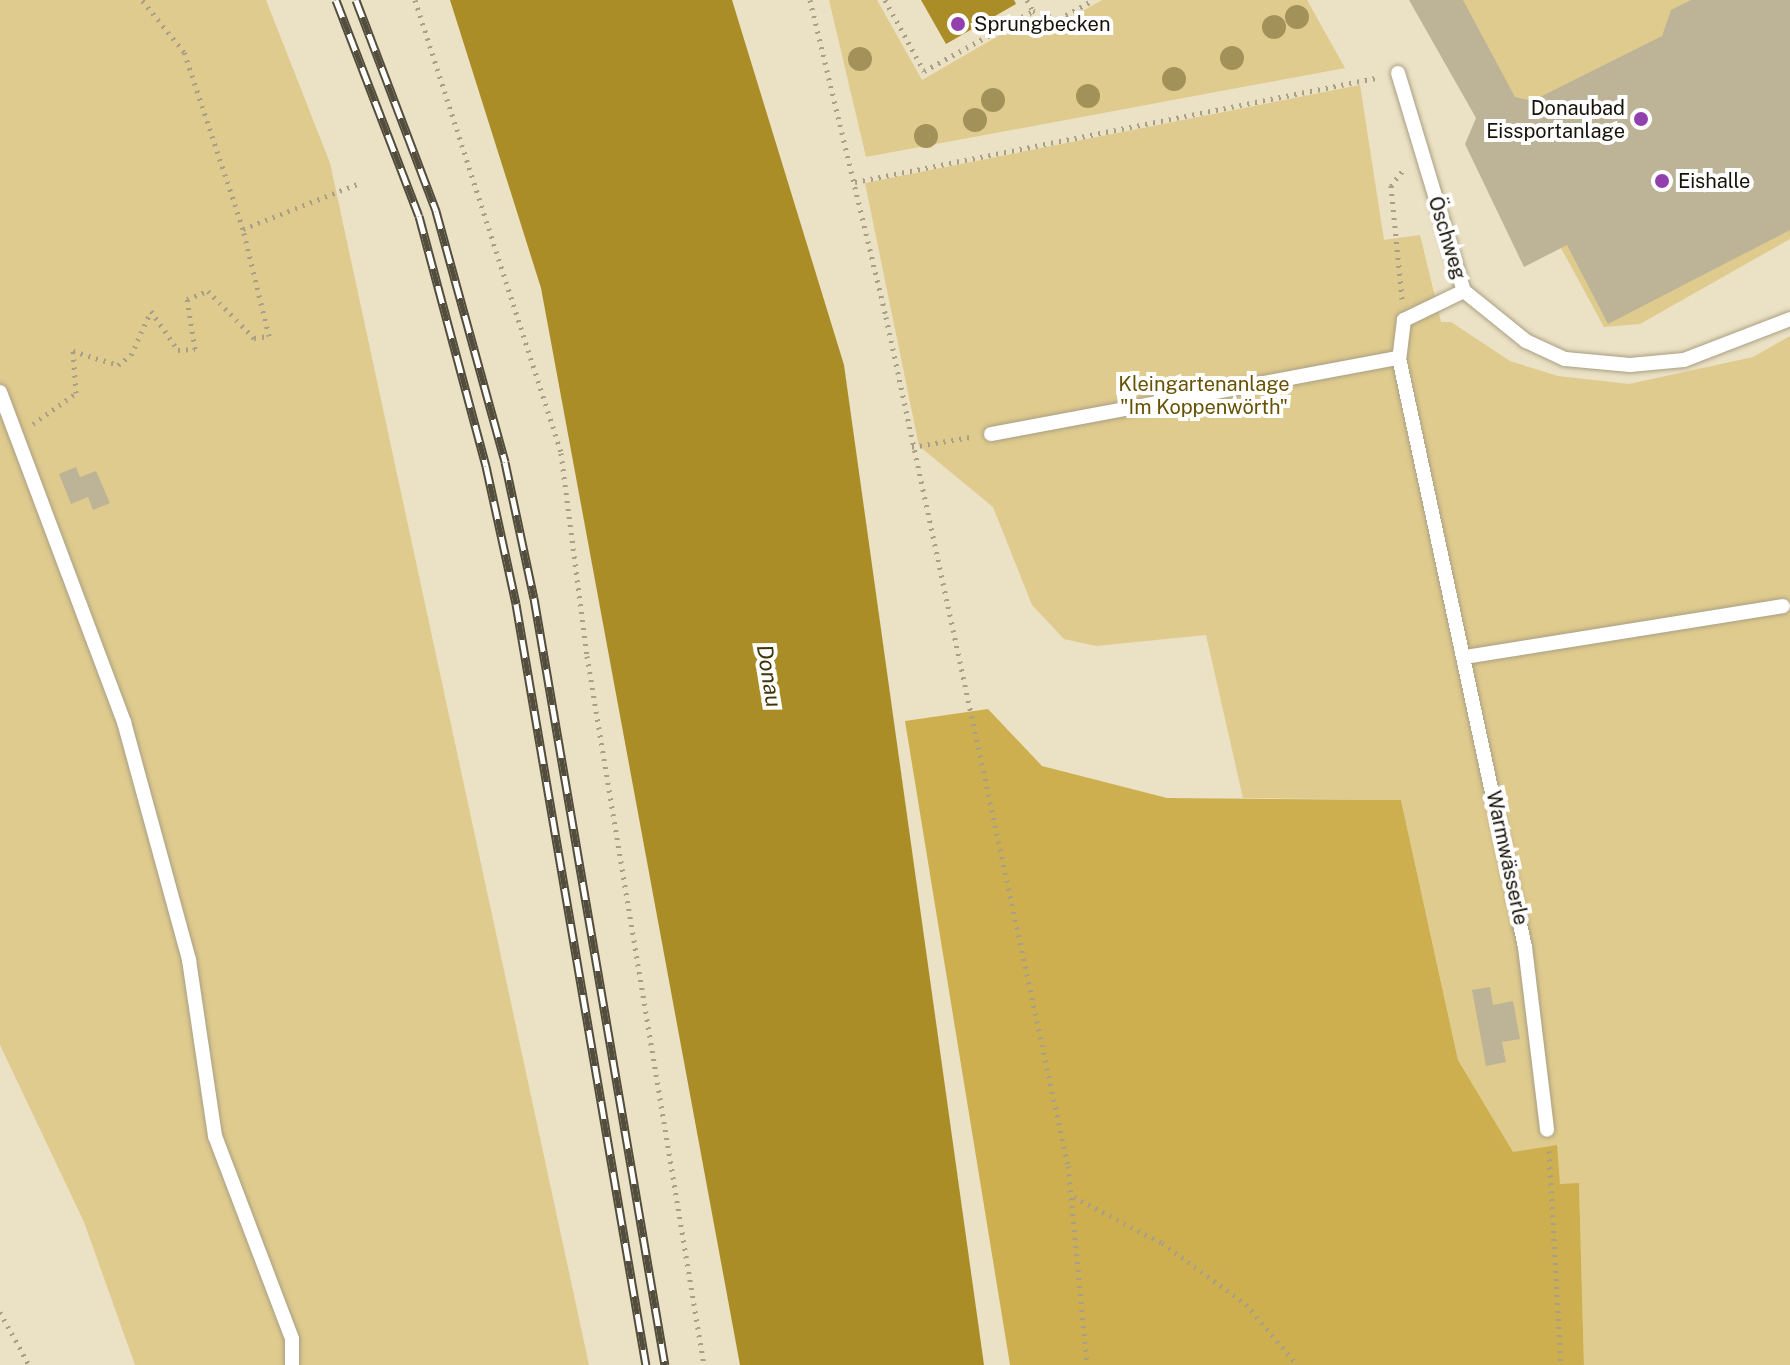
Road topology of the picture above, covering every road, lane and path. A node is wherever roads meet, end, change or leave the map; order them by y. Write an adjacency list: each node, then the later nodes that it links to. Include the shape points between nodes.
1 (142, 0): 12 (path, via 184,52)
2 (415, 0): 28 (path, via 561,453 587,656)
3 (810, 0): 10 (path)
4 (885, 0): 7 (path, via 924,71)
5 (1027, 0): 7 (path)
6 (1093, 0): 7 (path, via 1059,19)
7 (1033, 11)
8 (1398, 73): 9 (lane, Öschweg); 10 (path)
9 (1420, 150): 13 (lane, Öschweg); 15 (path, via 1391,186)
10 (855, 182): 20 (path)
11 (360, 183): 12 (path)
12 (243, 229): 18 (path, via 269,336 254,338 208,291 187,299 195,349 178,350 151,311 131,355 118,365 73,351 76,393)
13 (1464, 291): 14 (lane, Öschweg, via 1491,318 1565,359 1630,365 1684,360); 15 (lane)
14 (1790, 319)
15 (1404, 320): 16 (lane, Warmwässerle)
16 (1399, 358): 19 (lane); 22 (lane, Warmwässerle)
17 (0, 392): 18 (lane)
18 (18, 432): 27 (lane, via 124,722 189,960 215,1136 292,1339)
19 (991, 434): 20 (path)
20 (912, 447): 24 (path)
21 (1783, 606): 22 (lane)
22 (1465, 657): 23 (lane, Warmwässerle, via 1525,947)
23 (1547, 1130): 31 (path)
24 (1073, 1197): 29 (path); 30 (path, via 1162,1243 1246,1304)
25 (0, 1312): 26 (path)
26 (29, 1365)
27 (292, 1365)
28 (704, 1365)
29 (1087, 1365)
30 (1297, 1365)
31 (1561, 1365)

